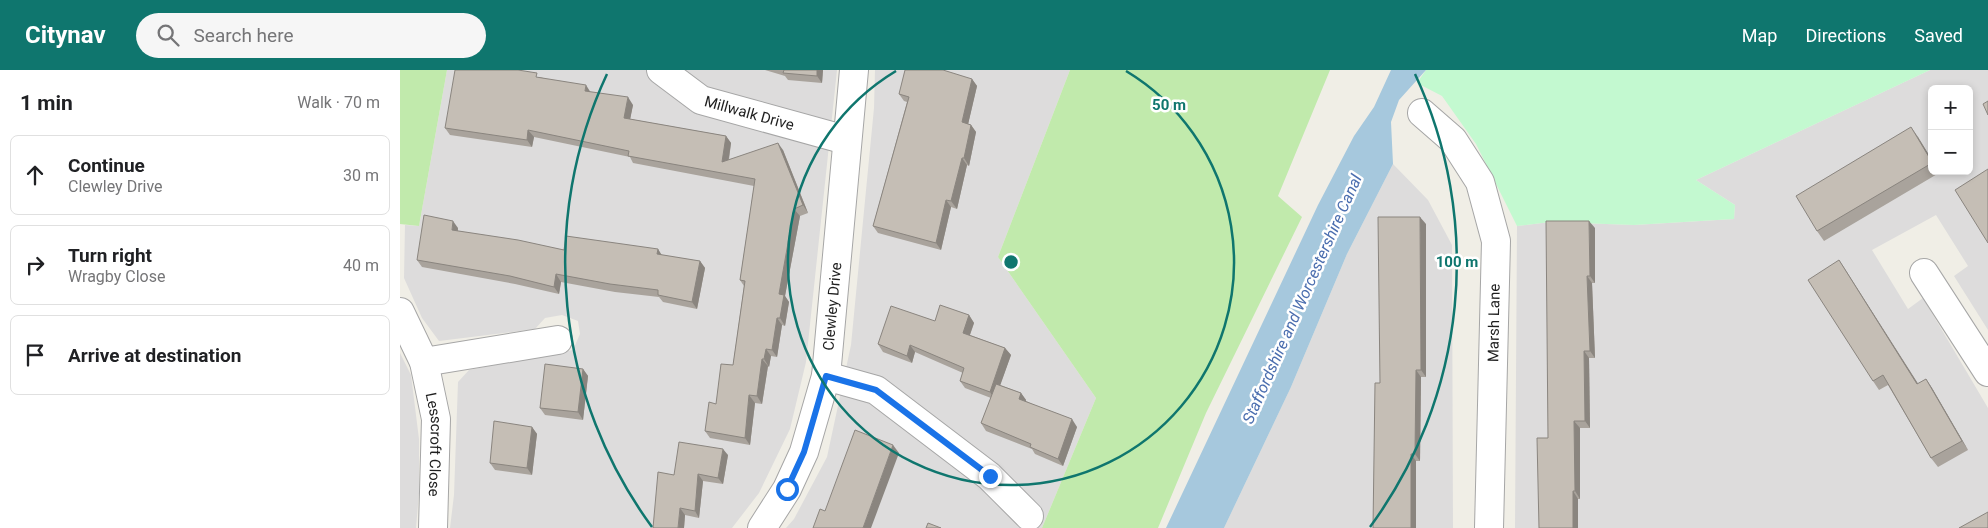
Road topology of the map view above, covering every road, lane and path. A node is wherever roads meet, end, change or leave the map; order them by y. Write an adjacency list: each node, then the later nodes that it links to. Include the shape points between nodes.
1 (661, 70): 4 (street, Millwalk Drive, via 701,100)
2 (854, 70): 4 (street, Clewley Drive)
3 (1422, 113): 14 (street, Marsh Lane, via 1453,140 1480,182 1496,241)
4 (846, 140): 10 (street, Clewley Drive)
5 (1924, 273): 9 (street)
6 (400, 312): 8 (street, Lesscroft Close)
7 (558, 340): 8 (street)
8 (424, 362): 12 (street, Lesscroft Close, via 436,419)
9 (1988, 372)
10 (826, 376): 11 (street, via 876,390 990,476); 13 (street, Clewley Drive, via 804,452 787,489)
11 (1029, 516)
12 (433, 528)
13 (762, 528)
14 (1489, 528)

